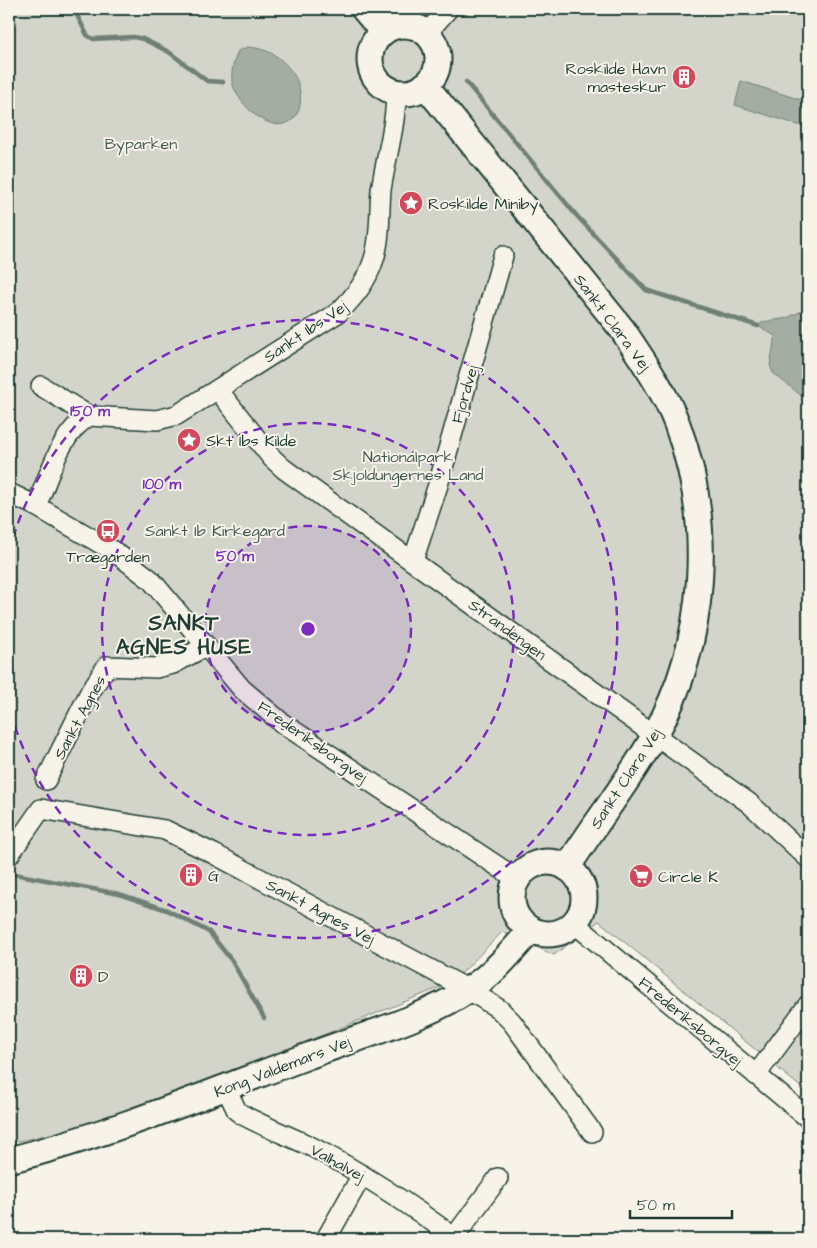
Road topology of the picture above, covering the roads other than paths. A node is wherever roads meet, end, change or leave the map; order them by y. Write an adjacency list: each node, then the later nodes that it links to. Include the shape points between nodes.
1 (364, 9): 3 (main road)
2 (448, 9): 4 (street)
3 (383, 32): 4 (main road, via 405,25); 6 (main road, via 374,42 371,65 380,82)
4 (426, 33): 5 (main road, via 433,40 438,60 432,78)
5 (425, 86): 6 (main road, via 416,91); 15 (main road, Sankt Clara Vej, via 622,329 651,371 676,423 694,484 701,530 700,578 692,633 679,682)
6 (396, 92): 9 (street, Sankt Ibs Vej, via 375,257 365,281 356,296 338,312)
7 (503, 256): 13 (street, Fjordvej)
8 (41, 386): 10 (street, Sankt Ibs Vej)
9 (218, 390): 10 (street, Sankt Ibs Vej, via 177,415 157,420); 13 (street, Strandengen, via 284,469)
10 (89, 416): 12 (street, via 73,428 64,443)
11 (9, 493): 12 (street, Frederiksborgvej)
12 (36, 506): 14 (street, Frederiksborgvej, via 116,552 151,580)
13 (413, 561): 15 (street, Strandengen)
14 (206, 646): 16 (street, Sankt Agnes, via 173,664 156,668 107,666 90,692); 20 (street, Frederiksborgvej, via 242,689 282,723)
15 (655, 735): 18 (street, Strandengen, via 749,802); 19 (main road, Sankt Clara Vej)
16 (46, 780)
17 (9, 855): 23 (street, Sankt Agnes Vej, via 41,809 165,830)
18 (808, 858)
19 (567, 868): 20 (main road, via 556,863 540,864 525,871); 21 (main road, via 581,884 584,894 583,905)
20 (518, 879): 22 (main road, via 512,902 521,922)
21 (574, 923): 22 (main road, via 553,934); 25 (street, Frederiksborgvej)
22 (531, 930): 23 (main road, Kong Valdemars Vej)
23 (469, 990): 26 (main road, Kong Valdemars Vej, via 429,1010); 28 (street, Sankt Agnes Vej, via 506,1015)
24 (808, 1006): 25 (street)
25 (756, 1075): 27 (street, Frederiksborgvej)
26 (226, 1088): 29 (main road, Kong Valdemars Vej, via 61,1147); 30 (street, Valhalvej, via 241,1114 314,1148)
27 (808, 1118)
28 (592, 1132)
29 (9, 1160)
30 (362, 1175): 32 (street); 33 (street, Valhalvej, via 411,1206)
31 (498, 1178): 33 (street, Valhalvej)
32 (326, 1239)
33 (454, 1239)

